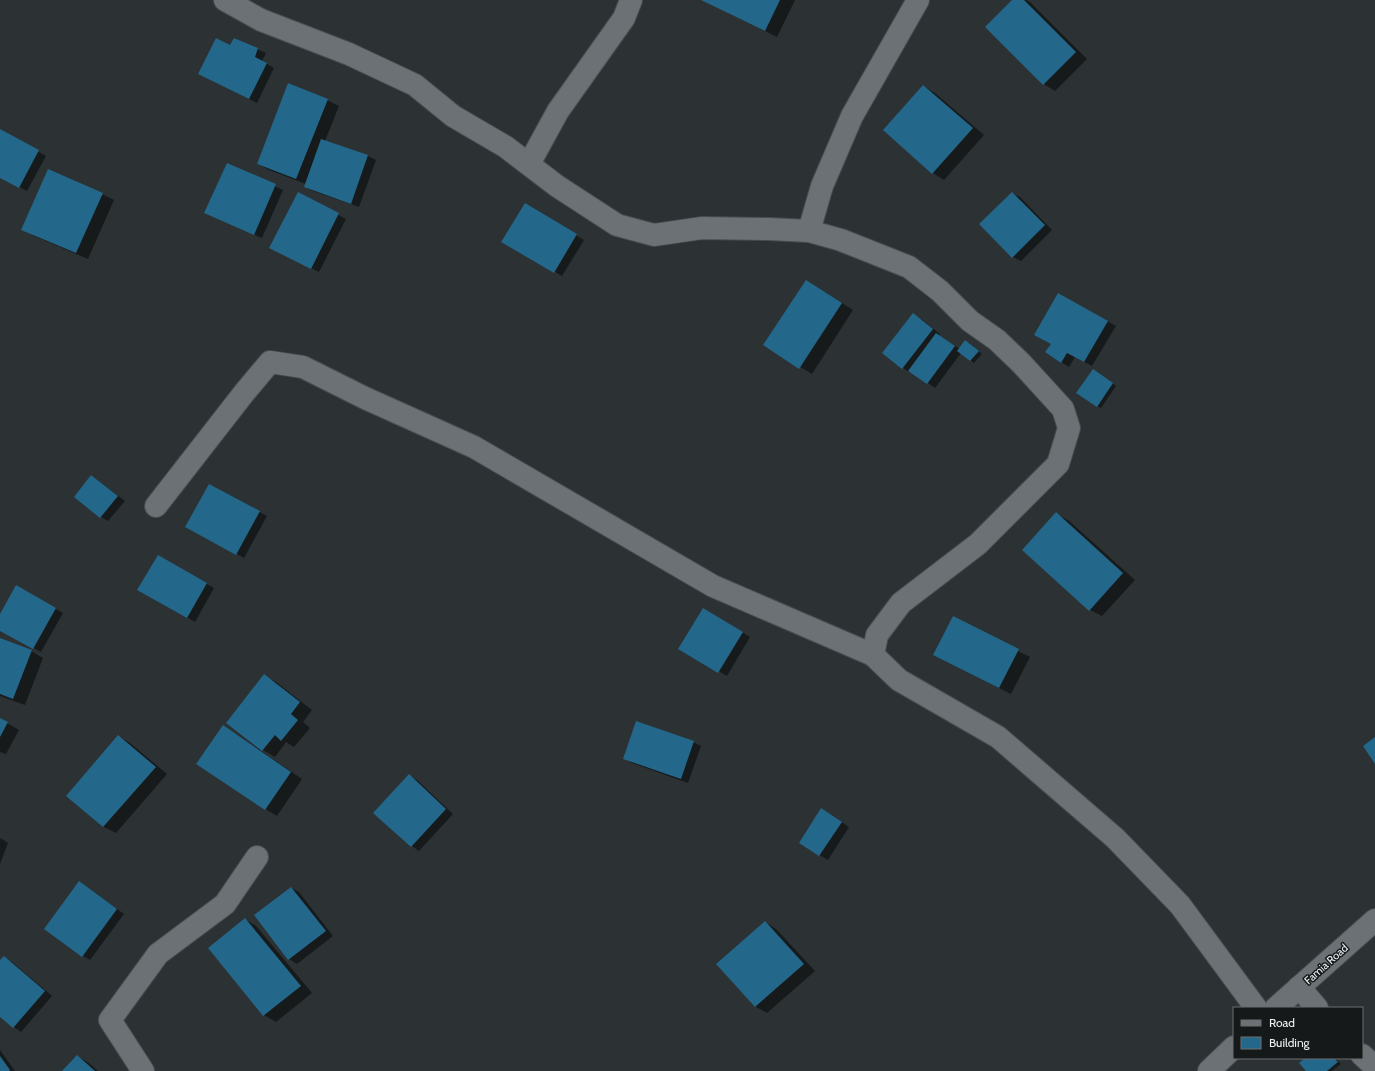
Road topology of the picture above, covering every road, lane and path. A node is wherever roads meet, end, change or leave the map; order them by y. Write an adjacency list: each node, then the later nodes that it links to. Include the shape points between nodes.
1 (225, 0): 4 (street, via 261,20 349,54 414,85 453,116 506,147)
2 (631, 0): 4 (street, via 624,18 558,111)
3 (918, 0): 5 (street, via 852,116 822,186)
4 (529, 164): 5 (street, via 557,186 616,224 654,235 702,228)
5 (809, 231): 7 (street, via 841,240 909,267 1021,363 1063,408 1069,428 1058,464 978,544 901,603 877,635)
6 (156, 506): 7 (street, via 270,362 303,367 474,447 713,586)
7 (873, 655): 11 (street, via 899,680 998,737 1115,838 1180,905)
8 (256, 857): 17 (street, via 225,904 158,954 110,1020)
9 (1375, 920): 10 (street, Famia Road)
10 (1299, 988): 12 (street, Famia Road); 13 (street)
11 (1255, 1007)
12 (1277, 1007)
13 (1316, 1007)
14 (1233, 1048): 18 (street)
15 (1363, 1057): 16 (street)
16 (1375, 1067)
17 (143, 1071)
18 (1209, 1071)

